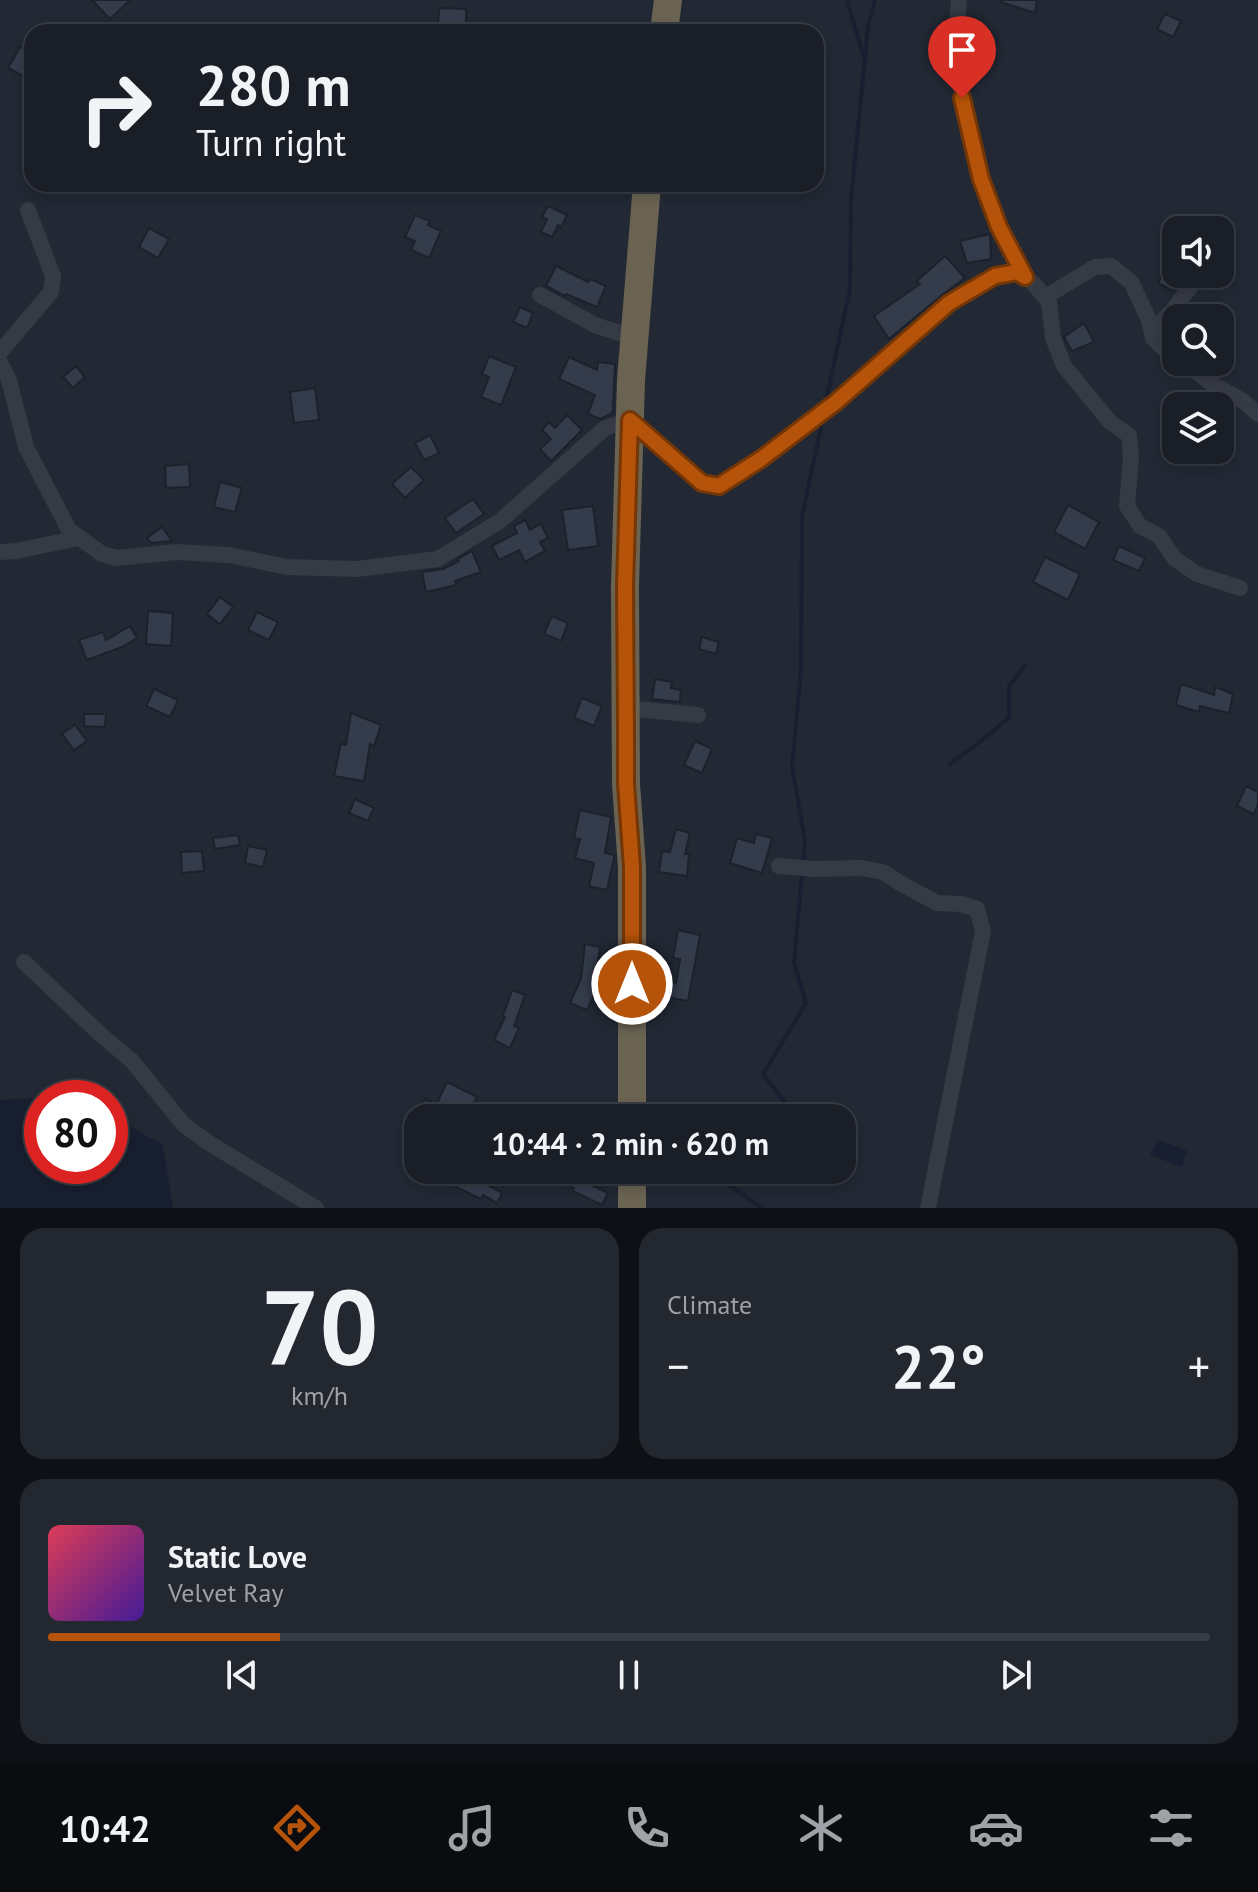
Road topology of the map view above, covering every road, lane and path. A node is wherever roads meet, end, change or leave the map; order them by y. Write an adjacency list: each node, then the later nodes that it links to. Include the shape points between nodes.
1 (668, 0): 3 (highway)
2 (959, 0): 6 (street, via 962,98 981,179)
3 (665, 24)
4 (646, 192): 11 (highway)
5 (28, 210): 13 (street, via 53,276 51,292)
6 (1025, 277): 9 (street); 17 (street, via 1017,272 995,276 949,303 836,402 719,486 702,483)
7 (1189, 288): 10 (street)
8 (540, 295): 11 (street, via 597,326)
9 (1045, 297): 10 (street, via 1095,267 1111,266 1131,282); 20 (street, via 1064,366 1110,422 1129,435 1127,506 1140,526 1159,536 1175,559 1197,574)
10 (1152, 331): 12 (street)
11 (633, 337): 17 (highway)
12 (1162, 346)
13 (0, 352)
14 (0, 362): 18 (street, via 26,447 69,530)
15 (1202, 376): 16 (street)
16 (1258, 414)
17 (630, 420): 18 (street, via 605,428 500,521 438,559 357,569 287,567 229,555 176,552 117,558); 21 (highway)
18 (79, 538): 19 (street)
19 (0, 552)
20 (1240, 588)
21 (626, 708): 22 (street); 25 (highway)
22 (698, 715)
23 (785, 867): 29 (street, via 883,872 937,903 977,909 983,931)
24 (24, 962): 27 (street, via 132,1061 184,1125)
25 (632, 1104)
26 (632, 1184): 28 (highway)
27 (316, 1208)
28 (632, 1208)
29 (928, 1208)

